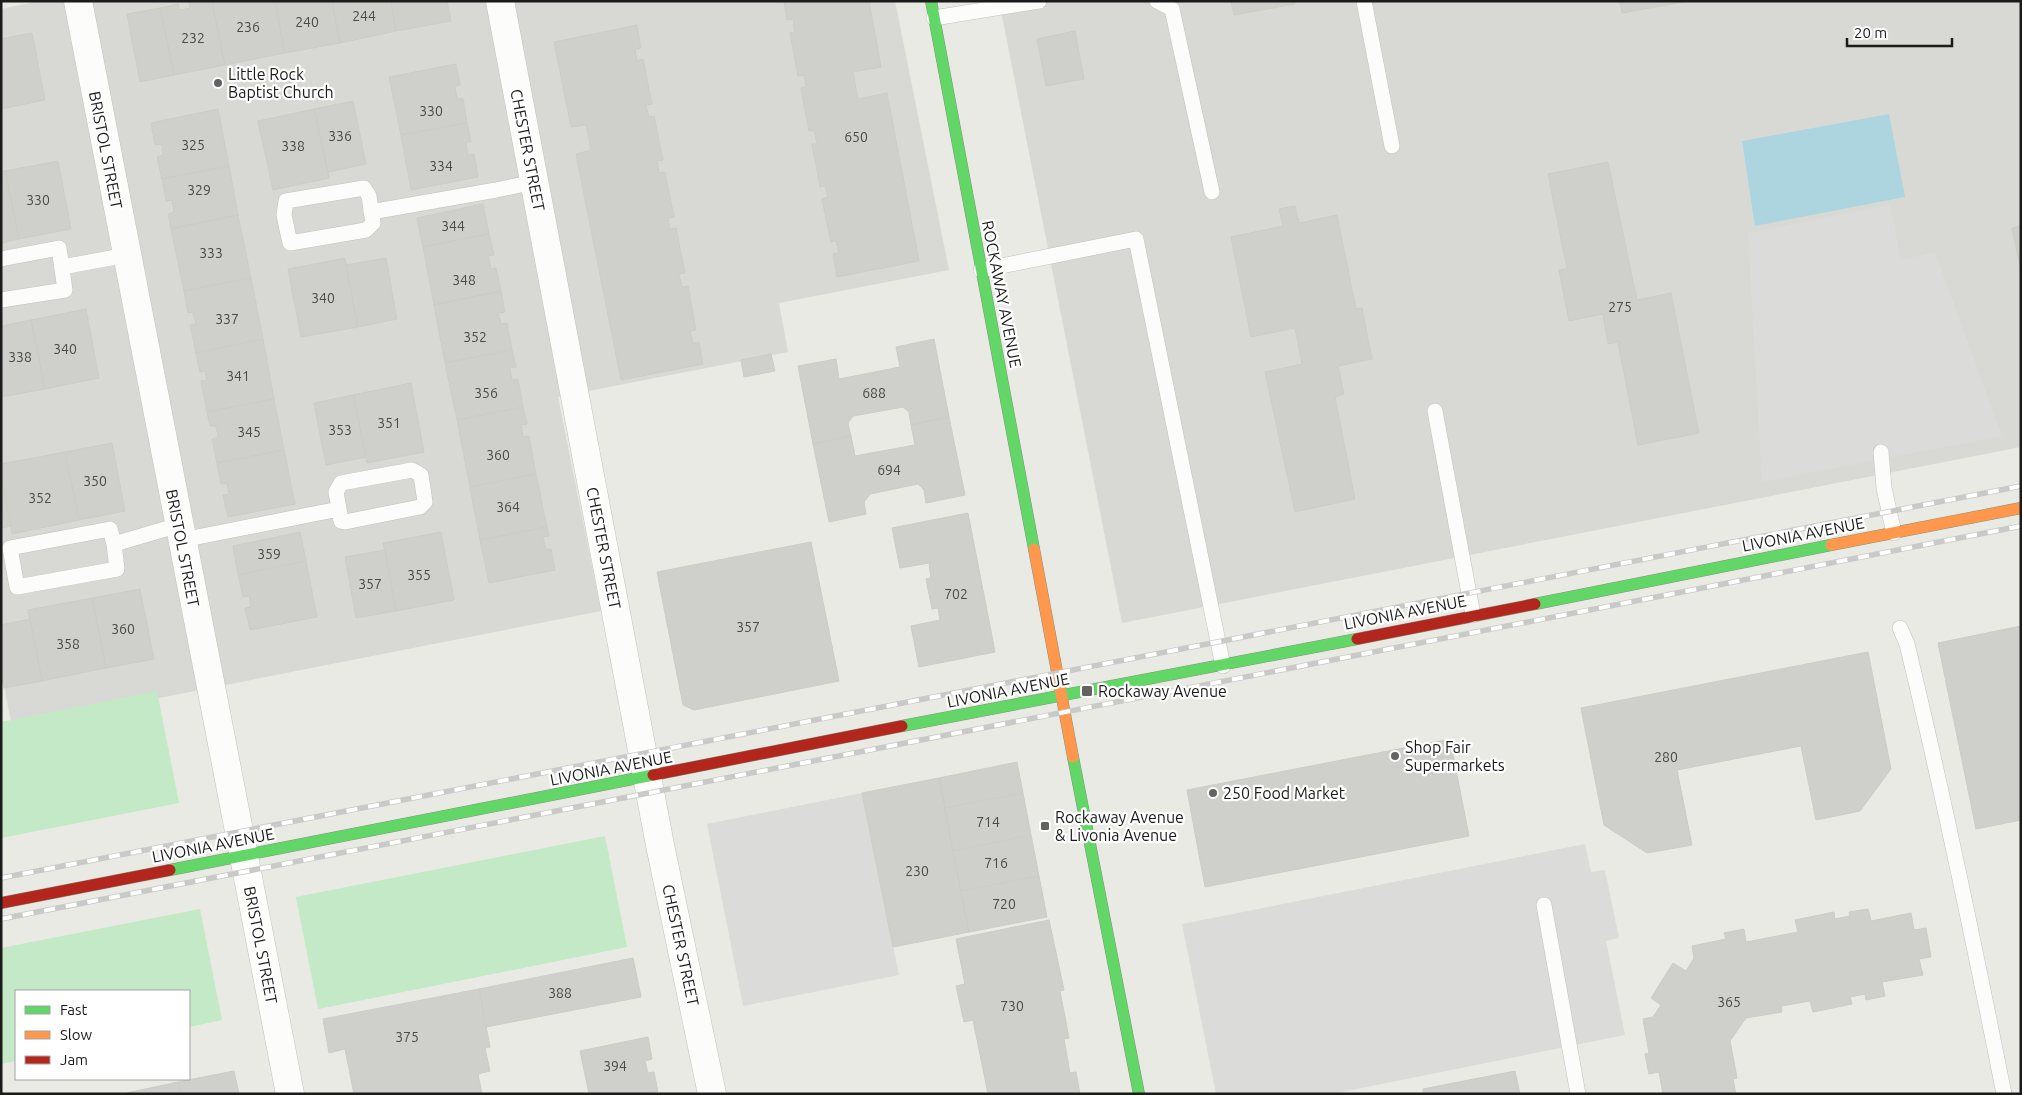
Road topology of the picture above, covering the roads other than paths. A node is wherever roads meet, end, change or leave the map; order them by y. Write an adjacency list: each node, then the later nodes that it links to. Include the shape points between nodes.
1 (78, 1): 12 (street, BRISTOL STREET)
2 (500, 1): 9 (street, CHESTER STREET)
3 (931, 1): 7 (street, ROCKAWAY AVENUE)
4 (1039, 1): 7 (lane)
5 (1157, 1): 10 (lane, via 1172,9)
6 (1364, 1): 8 (lane)
7 (934, 18): 15 (street, ROCKAWAY AVENUE)
8 (1392, 146)
9 (534, 182): 11 (lane); 28 (street, CHESTER STREET)
10 (1212, 192)
11 (371, 212): 11 (lane, via 373,223 366,230 290,243 284,206 286,201 364,188 369,196)
12 (127, 255): 14 (lane); 21 (street, BRISTOL STREET)
13 (1, 259): 14 (lane, via 59,248)
14 (62, 267): 16 (lane, via 65,290)
15 (981, 270): 26 (lane, via 1136,239); 27 (street, ROCKAWAY AVENUE)
16 (1, 300)
17 (1435, 411): 24 (lane)
18 (1881, 452): 22 (lane, via 1884,488)
19 (2021, 508): 22 (street, LIVONIA AVENUE)
20 (339, 509): 20 (lane, via 336,492 341,483 412,470 421,475 425,502 420,508 345,522 341,521); 21 (lane)
21 (180, 532): 23 (lane); 29 (street, BRISTOL STREET)
22 (1894, 533): 24 (street, LIVONIA AVENUE)
23 (114, 544): 23 (lane, via 110,529 10,548 17,587 117,569)
24 (1473, 615): 26 (street, LIVONIA AVENUE)
25 (1900, 628): 36 (lane, via 1907,644 1941,786)
26 (1223, 666): 27 (street, LIVONIA AVENUE)
27 (1062, 695): 28 (street, LIVONIA AVENUE); 34 (street, ROCKAWAY AVENUE)
28 (648, 778): 29 (street, LIVONIA AVENUE); 33 (street, CHESTER STREET)
29 (243, 855): 30 (street, LIVONIA AVENUE); 32 (street, BRISTOL STREET)
30 (1, 903)
31 (1544, 905): 35 (lane)
32 (290, 1094)
33 (712, 1094)
34 (1139, 1094)
35 (1578, 1094)
36 (2004, 1094)

